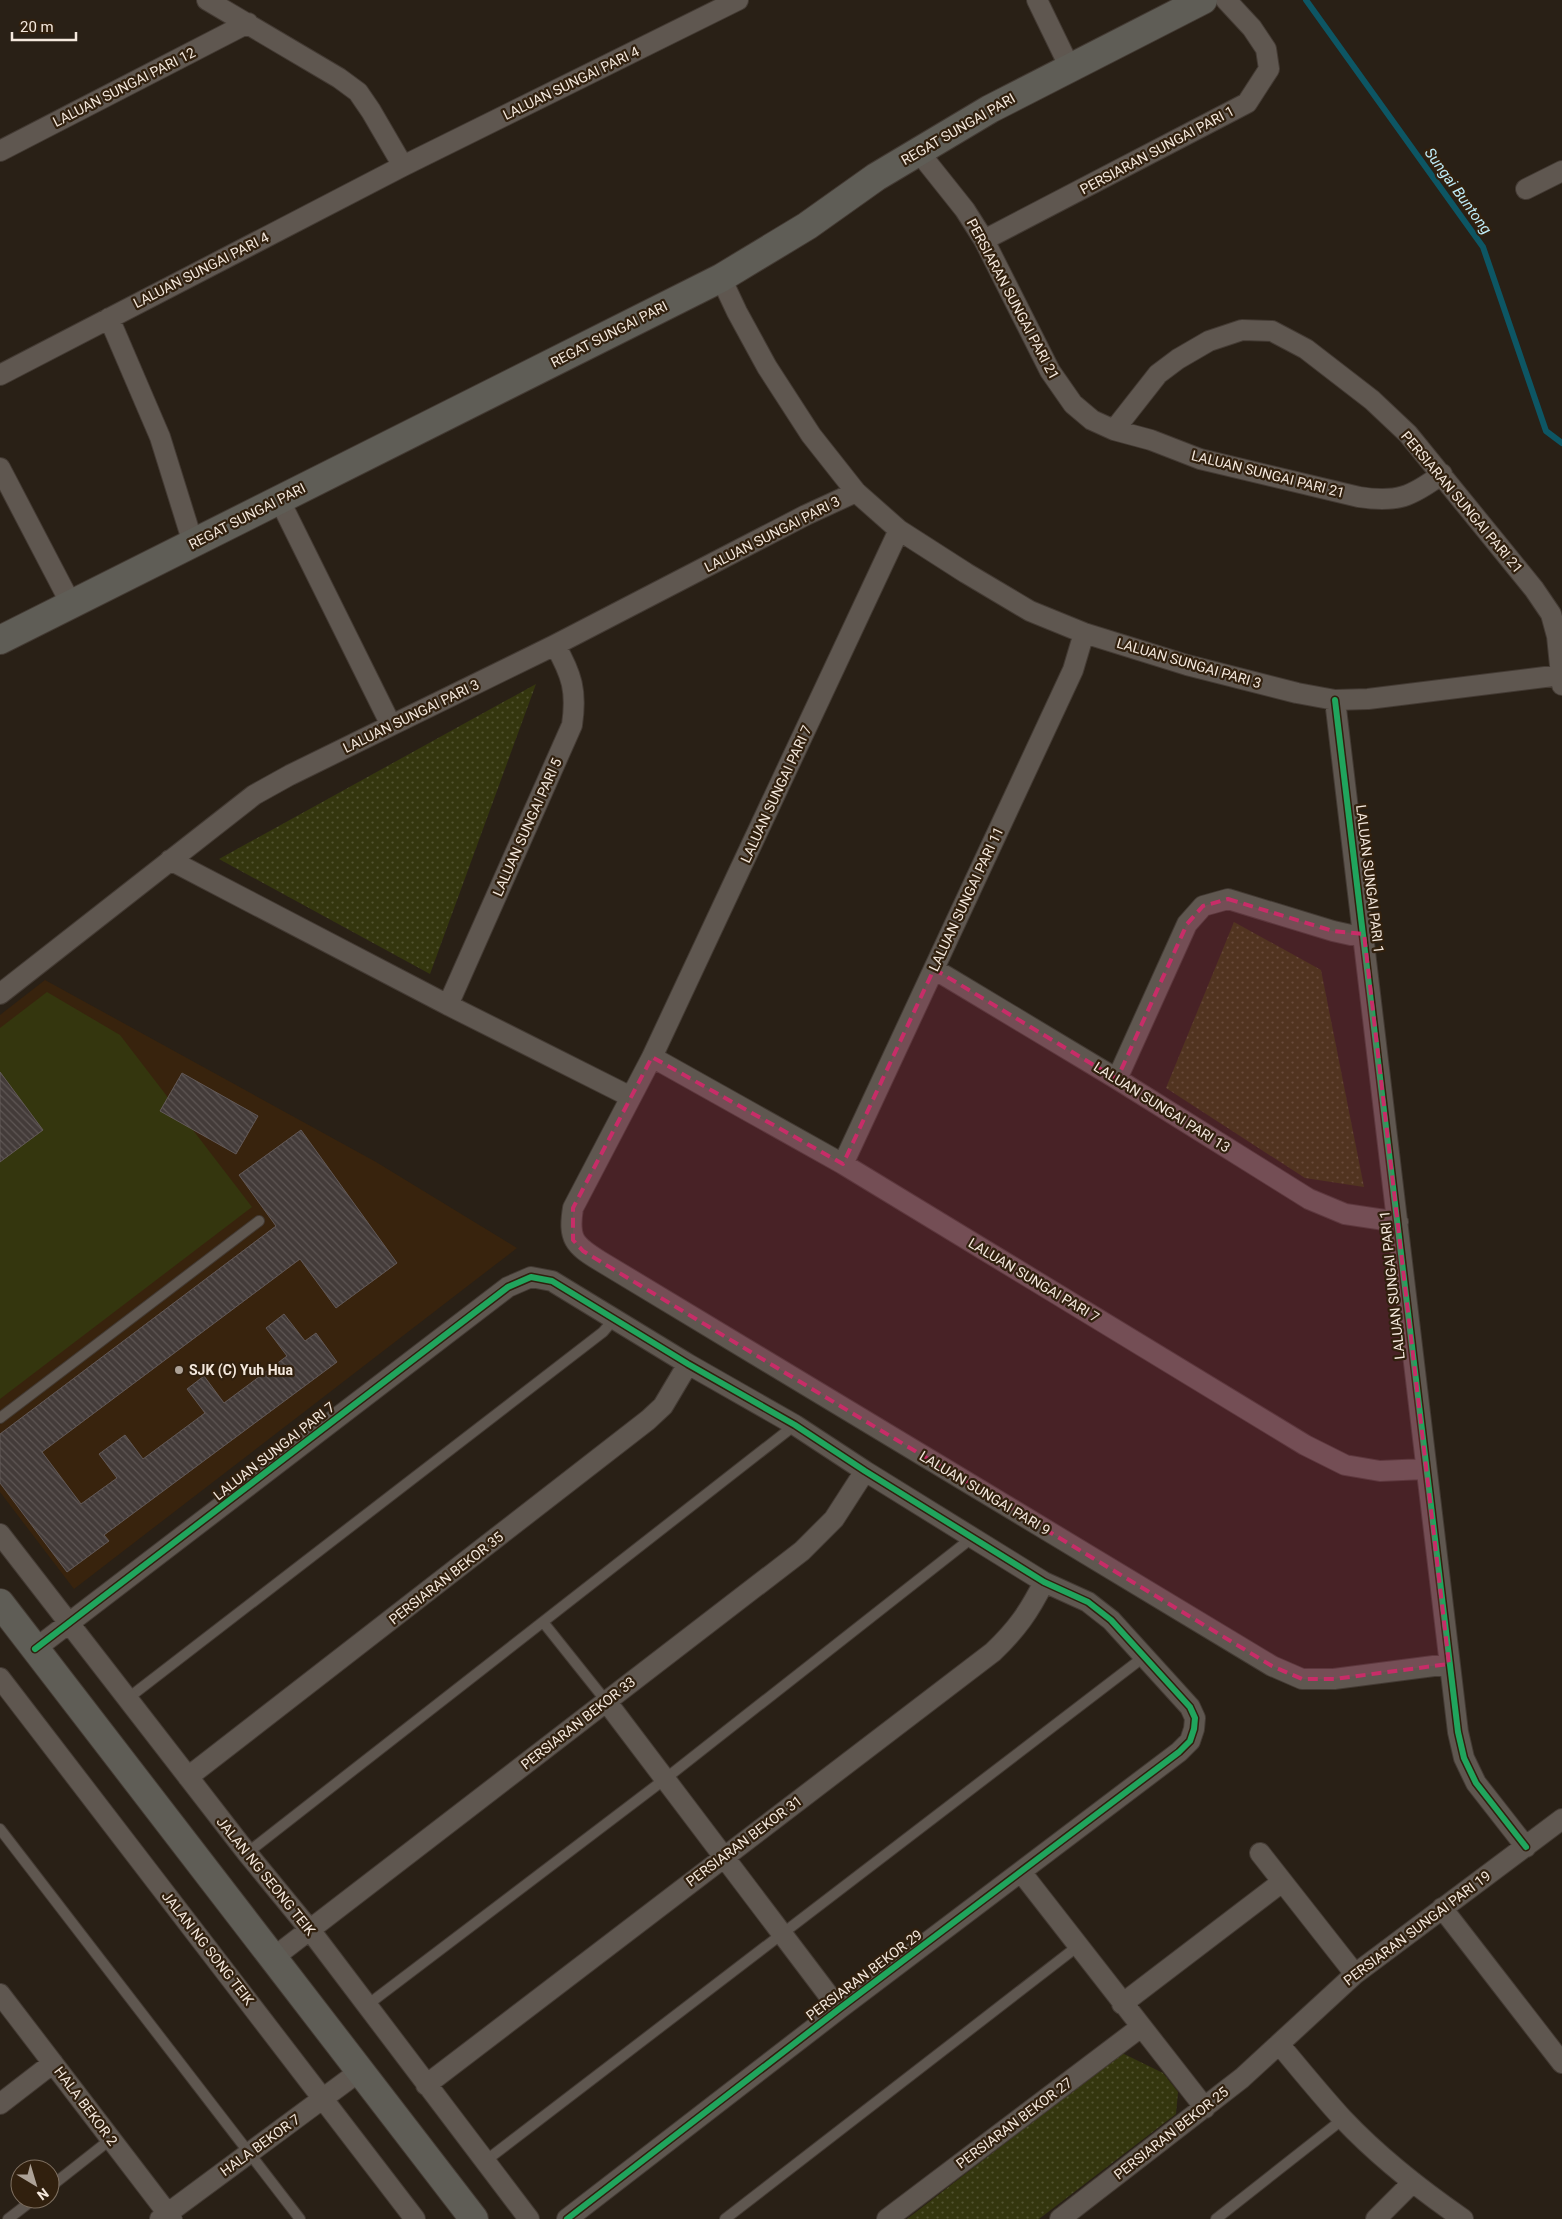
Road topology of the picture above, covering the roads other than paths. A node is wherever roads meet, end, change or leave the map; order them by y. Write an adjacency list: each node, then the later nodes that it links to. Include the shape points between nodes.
1 (207, 0): 6 (street)
2 (738, 0): 10 (street, LALUAN SUNGAI PARI 4)
3 (1038, 0): 7 (street)
4 (1203, 0): 7 (main road, REGAT SUNGAI PARI)
5 (1226, 0): 13 (street, PERSIARAN SUNGAI PARI 1, via 1266,49 1269,69 1247,103)
6 (248, 23): 8 (street, LALUAN SUNGAI PARI 12); 10 (street, via 358,92)
7 (1070, 68): 9 (main road, REGAT SUNGAI PARI, via 990,109)
8 (0, 151)
9 (918, 152): 13 (street, PERSIARAN SUNGAI PARI 21, via 965,210); 14 (main road, REGAT SUNGAI PARI, via 807,226)
10 (403, 166): 15 (street, LALUAN SUNGAI PARI 4)
11 (1562, 171): 12 (street)
12 (1526, 189)
13 (984, 240): 17 (street, PERSIARAN SUNGAI PARI 21, via 1050,371 1072,404)
14 (721, 278): 21 (street, LALUAN SUNGAI PARI 3, via 767,367 811,435); 22 (main road, REGAT SUNGAI PARI)
15 (109, 318): 16 (street, LALUAN SUNGAI PARI 4); 24 (street, via 160,437)
16 (0, 374)
17 (1092, 420): 18 (street, LALUAN SUNGAI PARI 21)
18 (1114, 430): 20 (street, LALUAN SUNGAI PARI 21, via 1200,459 1358,497 1382,500 1403,497); 20 (street, PERSIARAN SUNGAI PARI 21, via 1158,374 1178,359 1209,341 1242,330 1272,331 1306,349 1372,400 1408,434)
19 (0, 468): 25 (street)
20 (1442, 474): 29 (street, PERSIARAN SUNGAI PARI 21, via 1551,614)
21 (856, 492): 23 (street, LALUAN SUNGAI PARI 3); 28 (street, LALUAN SUNGAI PARI 3)
22 (279, 499): 24 (main road, REGAT SUNGAI PARI); 31 (street)
23 (899, 530): 26 (street, LALUAN SUNGAI PARI 3, via 1030,611); 37 (street, LALUAN SUNGAI PARI 7)
24 (194, 543): 25 (main road, REGAT SUNGAI PARI)
25 (71, 604): 27 (main road, REGAT SUNGAI PARI)
26 (1084, 633): 30 (street, LALUAN SUNGAI PARI 3, via 1187,665); 34 (street, LALUAN SUNGAI PARI 11, via 1073,670)
27 (0, 640)
28 (555, 645): 31 (street, LALUAN SUNGAI PARI 3); 36 (street, LALUAN SUNGAI PARI 5, via 572,683 576,702 572,725)
29 (1562, 680): 30 (street, LALUAN SUNGAI PARI 3)
30 (1334, 700): 33 (street, LALUAN SUNGAI PARI 1)
31 (391, 725): 32 (street, LALUAN SUNGAI PARI 3, via 254,795)
32 (170, 860): 35 (street, LALUAN SUNGAI PARI 3); 36 (street)
33 (1364, 934): 38 (street, via 1333,931 1228,899 1203,906 1187,924); 43 (street, LALUAN SUNGAI PARI 1)
34 (934, 969): 38 (street, LALUAN SUNGAI PARI 13); 40 (street, LALUAN SUNGAI PARI 11)
35 (0, 994)
36 (448, 1006): 39 (street)
37 (652, 1057): 39 (street, LALUAN SUNGAI PARI 7); 40 (street, LALUAN SUNGAI PARI 7)
38 (1117, 1079): 43 (street, LALUAN SUNGAI PARI 13, via 1309,1199 1345,1214)
39 (631, 1097): 41 (street, LALUAN SUNGAI PARI 7)
40 (844, 1164): 48 (street, LALUAN SUNGAI PARI 7, via 1305,1445 1345,1465 1380,1471)
41 (573, 1208): 58 (street, LALUAN SUNGAI PARI 9, via 570,1225 573,1240 583,1251 1272,1666 1302,1679 1334,1679)
42 (259, 1222): 46 (lane)
43 (1398, 1222): 48 (street, LALUAN SUNGAI PARI 1)
44 (615, 1318): 45 (street); 55 (street, LALUAN SUNGAI PARI 7, via 552,1281 531,1277 508,1287); 60 (lane, via 603,1332)
45 (688, 1364): 47 (street); 62 (street, PERSIARAN BEKOR 35, via 663,1406 648,1420)
46 (0, 1418)
47 (795, 1425): 49 (street); 54 (lane)
48 (1425, 1469): 58 (street, LALUAN SUNGAI PARI 1)
49 (865, 1471): 51 (street); 61 (street, PERSIARAN BEKOR 33, via 834,1519 802,1551)
50 (0, 1534): 55 (street, JALAN NG SEONG TEIK)
51 (973, 1537): 52 (street); 63 (lane)
52 (1044, 1582): 57 (street, via 1088,1602); 69 (street, PERSIARAN BEKOR 31, via 1015,1631 993,1652)
53 (0, 1604): 56 (main road)
54 (543, 1622): 61 (lane); 67 (lane)
55 (69, 1624): 56 (street, LALUAN SUNGAI PARI 7); 60 (street, JALAN NG SEONG TEIK)
56 (35, 1649): 76 (main road)
57 (1146, 1656): 70 (street, PERSIARAN BEKOR 29, via 1190,1707 1195,1718 1190,1741); 74 (lane)
58 (1449, 1664): 66 (street, LALUAN SUNGAI PARI 1, via 1464,1758 1476,1783)
59 (0, 1678): 88 (street, JALAN NG SONG TEIK)
60 (127, 1700): 62 (street, JALAN NG SEONG TEIK)
61 (606, 1701): 63 (street); 73 (street, PERSIARAN BEKOR 33)
62 (188, 1777): 67 (street, JALAN NG SEONG TEIK)
63 (665, 1779): 69 (street); 80 (lane)
64 (1562, 1819): 66 (street, PERSIARAN SUNGAI PARI 19)
65 (0, 1829): 93 (lane)
66 (1526, 1847): 72 (street, PERSIARAN SUNGAI PARI 19)
67 (247, 1853): 73 (street, JALAN NG SEONG TEIK)
68 (1260, 1853): 71 (street)
69 (724, 1856): 74 (street); 87 (street, PERSIARAN BEKOR 31)
70 (1021, 1872): 75 (street); 81 (street, PERSIARAN BEKOR 29)
71 (1282, 1882): 77 (street); 79 (street)
72 (1442, 1908): 77 (street, PERSIARAN SUNGAI PARI 19); 85 (street)
73 (310, 1930): 76 (street, PERSIARAN BEKOR 33); 80 (street, JALAN NG SEONG TEIK)
74 (783, 1934): 81 (street); 94 (lane)
75 (1078, 1946): 79 (street); 105 (lane)
76 (273, 1958): 86 (main road)
77 (1355, 1974): 83 (street, PERSIARAN SUNGAI PARI 19)
78 (0, 1994): 84 (street, HALA BEKOR 2)
79 (1122, 2004): 82 (street)
80 (366, 2006): 87 (street, JALAN NG SEONG TEIK)
81 (839, 2009): 104 (street, PERSIARAN BEKOR 29)
82 (1141, 2026): 90 (street); 106 (street, PERSIARAN BEKOR 27)
83 (1279, 2044): 90 (street, PERSIARAN BEKOR 25); 91 (street)
84 (53, 2063): 89 (street); 92 (street, HALA BEKOR 2)
85 (1562, 2063)
86 (360, 2071): 88 (street, HALA BEKOR 7); 102 (main road)
87 (426, 2085): 94 (street, JALAN NG SEONG TEIK)
88 (323, 2098): 93 (street, HALA BEKOR 7); 101 (street, JALAN NG SONG TEIK)
89 (0, 2104)
90 (1205, 2108): 107 (street, PERSIARAN BEKOR 25)
91 (1343, 2120): 96 (street); 108 (lane)
92 (111, 2140): 95 (lane); 98 (street, HALA BEKOR 2)
93 (248, 2153): 98 (street, HALA BEKOR 7); 100 (lane)
94 (484, 2162): 103 (street, JALAN NG SEONG TEIK)
95 (60, 2179)
96 (1412, 2182): 109 (street); 110 (street)
97 (21, 2209): 99 (lane)
98 (166, 2217)
99 (8, 2219)
100 (300, 2219)
101 (415, 2219)
102 (474, 2219)
103 (529, 2219)
104 (566, 2219)
105 (725, 2219)
106 (886, 2219)
107 (1060, 2219)
108 (1216, 2219)
109 (1376, 2219)
110 (1463, 2219)

